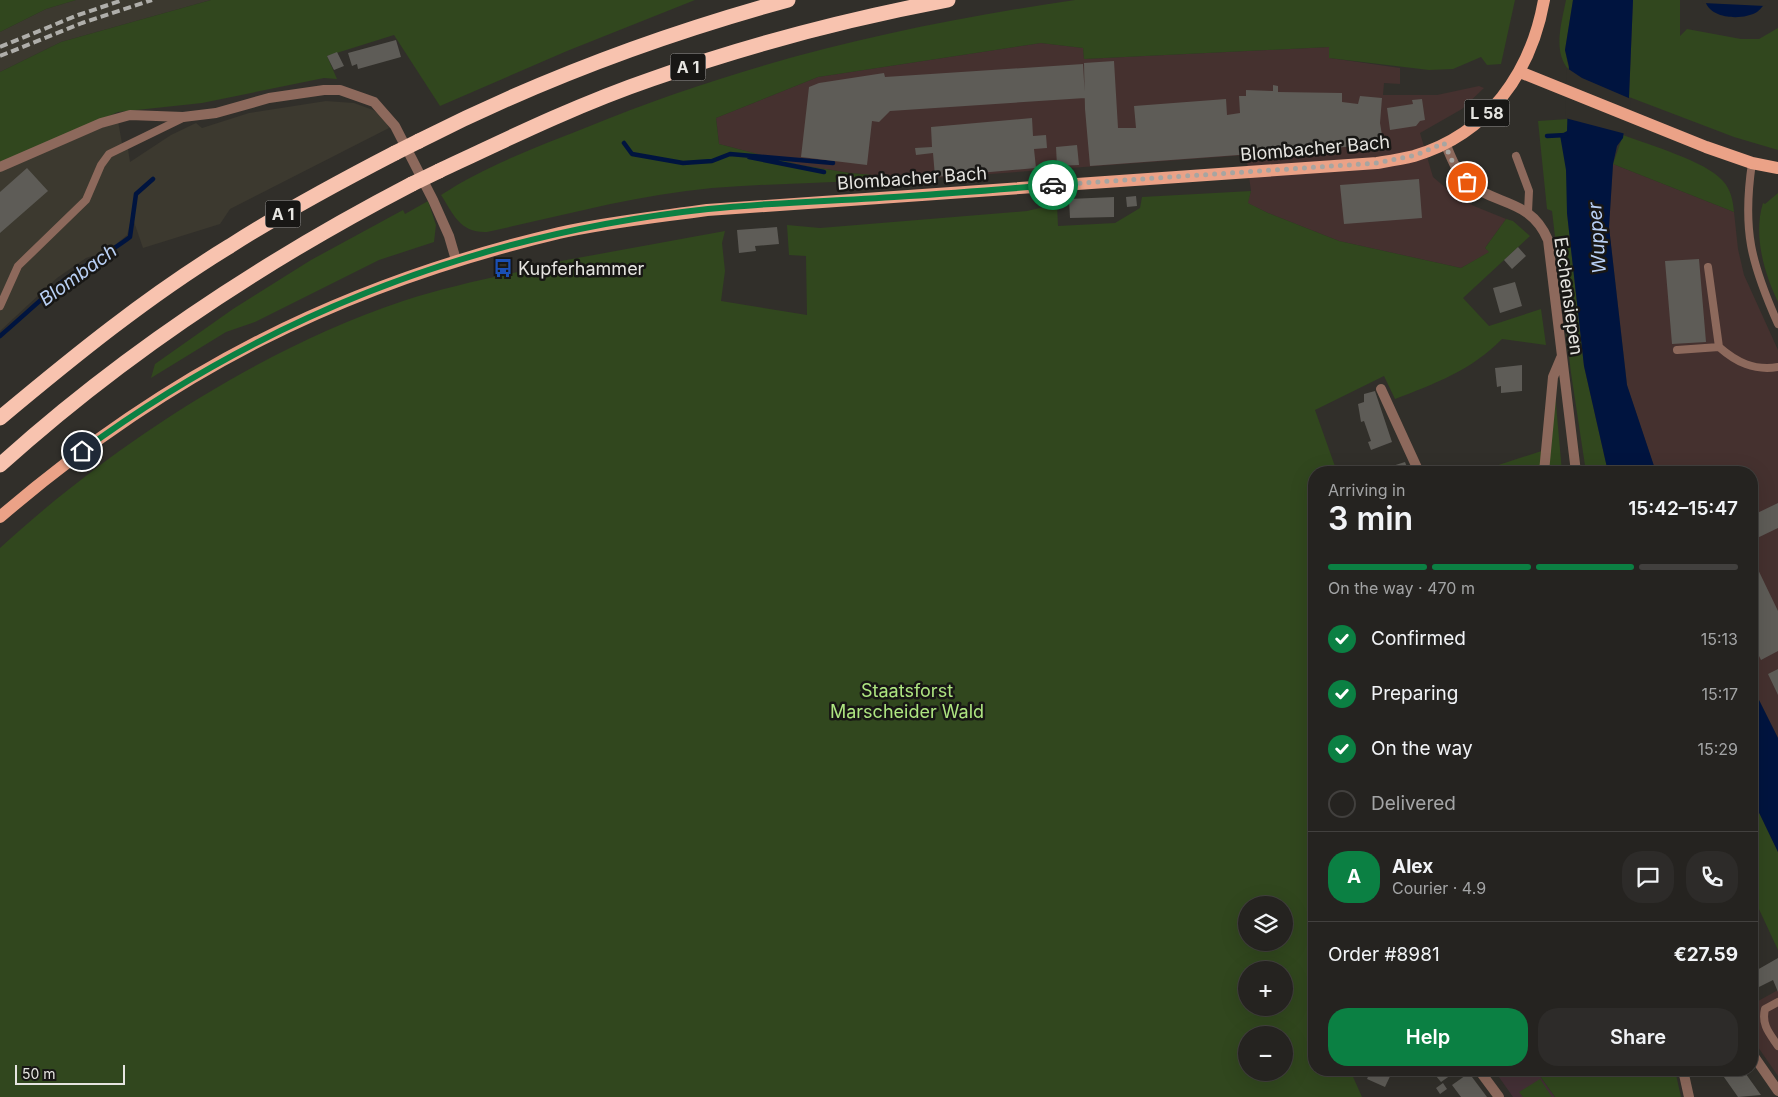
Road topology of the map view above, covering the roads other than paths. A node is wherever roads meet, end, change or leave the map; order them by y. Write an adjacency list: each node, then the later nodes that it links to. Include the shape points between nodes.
1 (788, 0): 21 (highway, A 1, bridge, via 634,47 477,112 395,153 228,247 96,340)
2 (948, 0): 22 (highway, A 1, bridge, via 833,25 650,79 439,170 308,242 198,310 116,369)
3 (1544, 0): 4 (main road, Blombacher Bach / L 58, via 1534,42)
4 (1520, 72): 6 (main road, Blombacher Bach / L 58, via 1497,104); 8 (main road, via 1630,118)
5 (183, 117): 9 (street, via 130,115 101,123); 12 (street, via 216,114 269,98 324,90 340,90 374,102 395,126 434,200); 14 (lane, via 109,154 86,200 18,266)
6 (1444, 143): 11 (street, Eschensiepen, via 1454,165 1467,182); 12 (main road, Blombacher Bach / L 58, via 1416,155 1377,163 707,210 561,233)
7 (1516, 156): 11 (lane, via 1529,191)
8 (1752, 162): 10 (main road); 15 (lane, via 1748,216 1750,250)
9 (0, 168)
10 (1778, 168)
11 (1528, 212): 18 (street, Eschensiepen, via 1540,224 1548,240)
12 (456, 260): 26 (main road, Blombacher Bach / L 58, via 346,299 210,366 68,461)
13 (1708, 267): 16 (lane)
14 (0, 306)
15 (1778, 324)
16 (1719, 347): 17 (lane); 19 (lane, via 1736,361 1756,367)
17 (1677, 350)
18 (1562, 357): 24 (street, via 1553,376); 25 (street, Eschensiepen)
19 (1778, 367)
20 (1381, 389): 23 (street)
21 (0, 418)
22 (0, 465)
23 (1416, 466)
24 (1545, 466)
25 (1575, 466)
26 (0, 517)
27 (1778, 1002): 28 (lane, via 1765,1009 1763,1017 1764,1025)
28 (1778, 1046)
29 (1758, 1062): 32 (street)
30 (1483, 1076): 33 (street)
31 (1684, 1076): 34 (street)
32 (1778, 1091)
33 (1498, 1097)
34 (1689, 1097)

